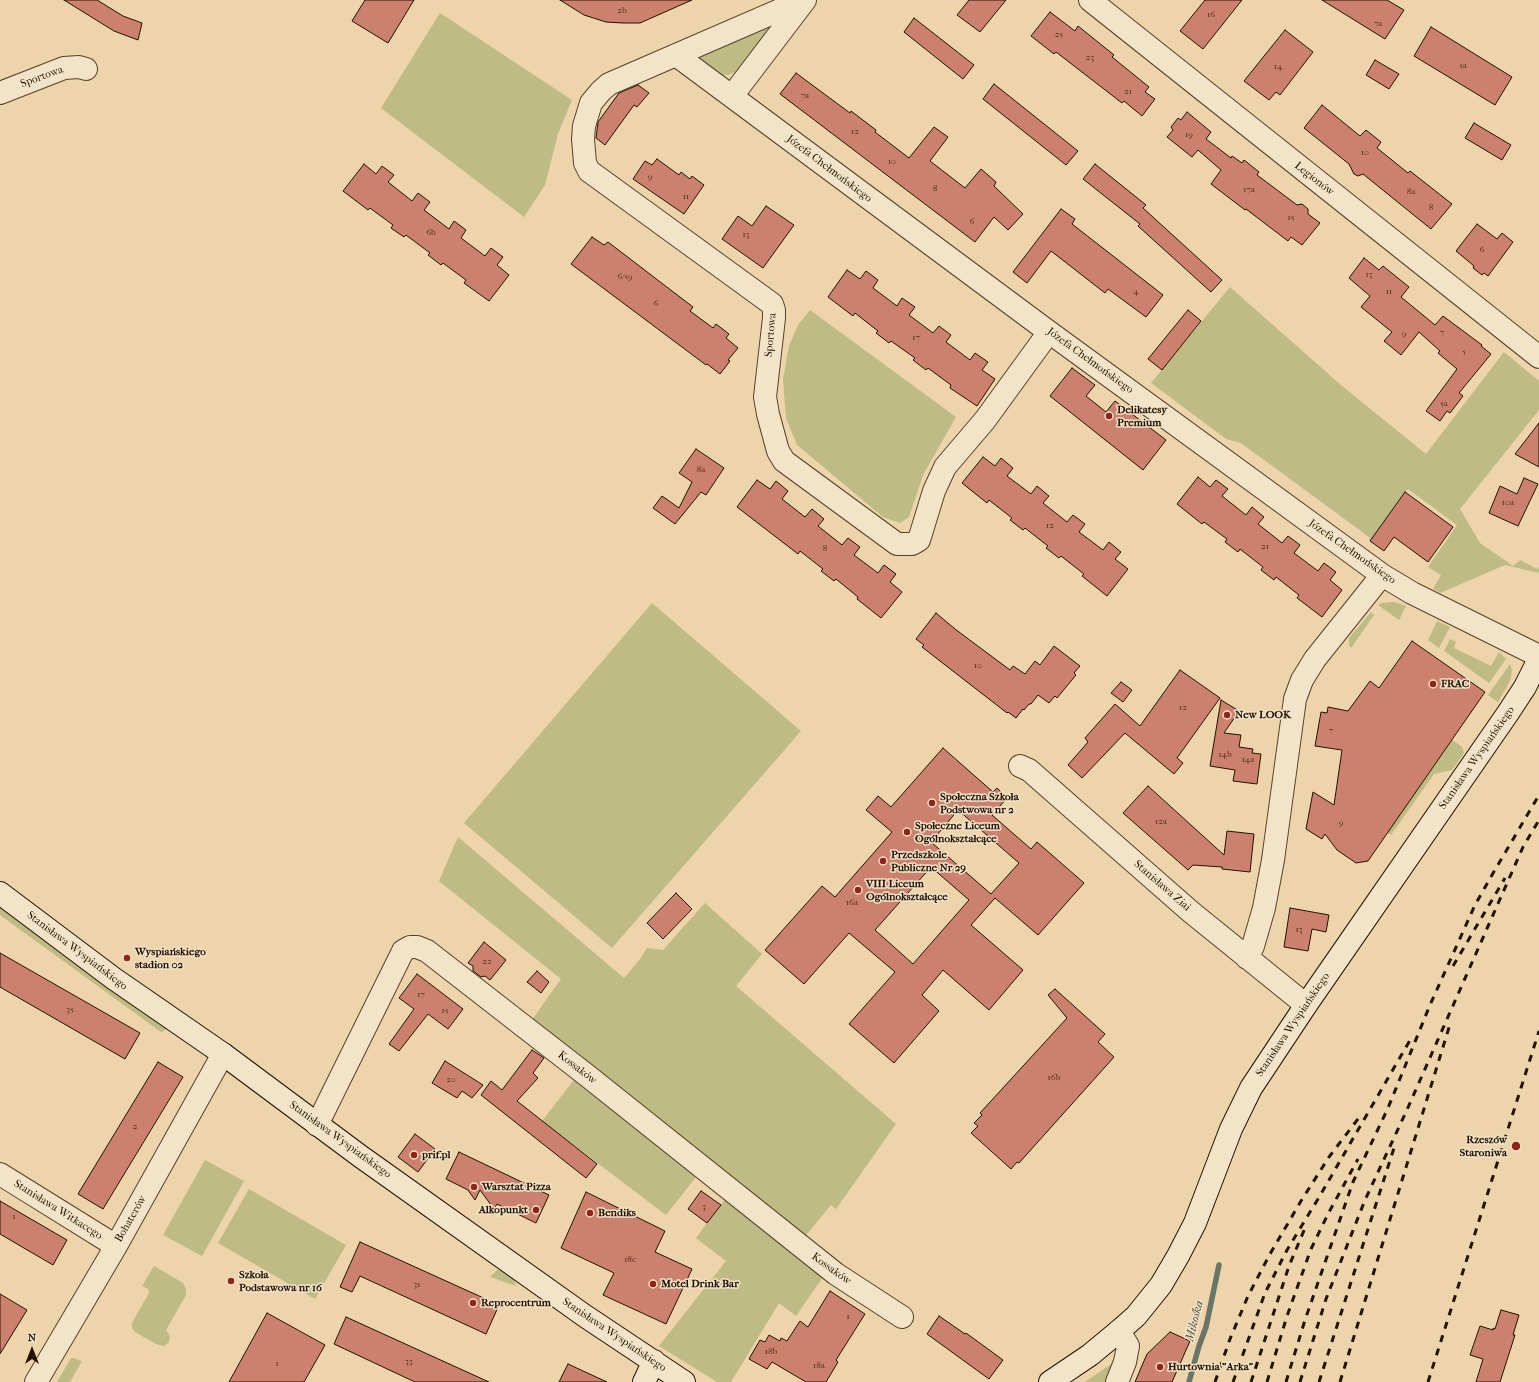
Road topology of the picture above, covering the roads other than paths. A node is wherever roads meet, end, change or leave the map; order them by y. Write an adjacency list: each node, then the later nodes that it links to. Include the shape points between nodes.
1 (804, 0): 3 (street, Sportowa); 6 (street, Sportowa)
2 (1090, 0): 8 (street, Legionów)
3 (676, 55): 6 (street, Józefa Chełmońskiego); 7 (street, Sportowa, via 609,84 601,91 591,103 584,126 585,163 589,171 772,304 774,318 765,396 778,451 784,461 897,544 912,544 919,540 934,491 945,467 985,420)
4 (86, 69): 5 (street, Sportowa, via 64,68)
5 (0, 93)
6 (732, 96): 7 (street, Józefa Chełmońskiego)
7 (1049, 332): 9 (street, Józefa Chełmońskiego)
8 (1539, 357)
9 (1382, 575): 10 (street, Józefa Chełmońskiego, via 1412,593); 13 (street, via 1315,659 1297,693 1264,908)
10 (1539, 657): 14 (street, Stanisława Wyspiańskiego, via 1525,687 1508,713)
11 (1020, 766): 13 (street, Stanisława Ziai, via 1030,770)
12 (0, 893): 15 (street, Stanisława Wyspiańskiego, via 113,978)
13 (1247, 958): 14 (street, Stanisława Ziai)
14 (1306, 1005): 20 (street, Stanisława Wyspiańskiego, via 1251,1088 1231,1129 1195,1223 1178,1256 1161,1285)
15 (223, 1054): 16 (street, Stanisława Wyspiańskiego); 18 (street, Bohaterów)
16 (318, 1124): 19 (street, Kossaków, via 403,950 417,947 427,951 836,1274); 21 (street, Stanisława Wyspiańskiego, via 585,1316)
17 (0, 1174): 18 (street, Stanisława Witkacego)
18 (116, 1246): 22 (street, Bohaterów)
19 (902, 1317)
20 (1120, 1331): 25 (street, Stanisława Wyspiańskiego); 26 (street, via 1128,1346)
21 (654, 1361): 23 (street); 24 (street, Stanisława Wyspiańskiego)
22 (36, 1382)
23 (644, 1382)
24 (684, 1382)
25 (1050, 1382)
26 (1117, 1382)

